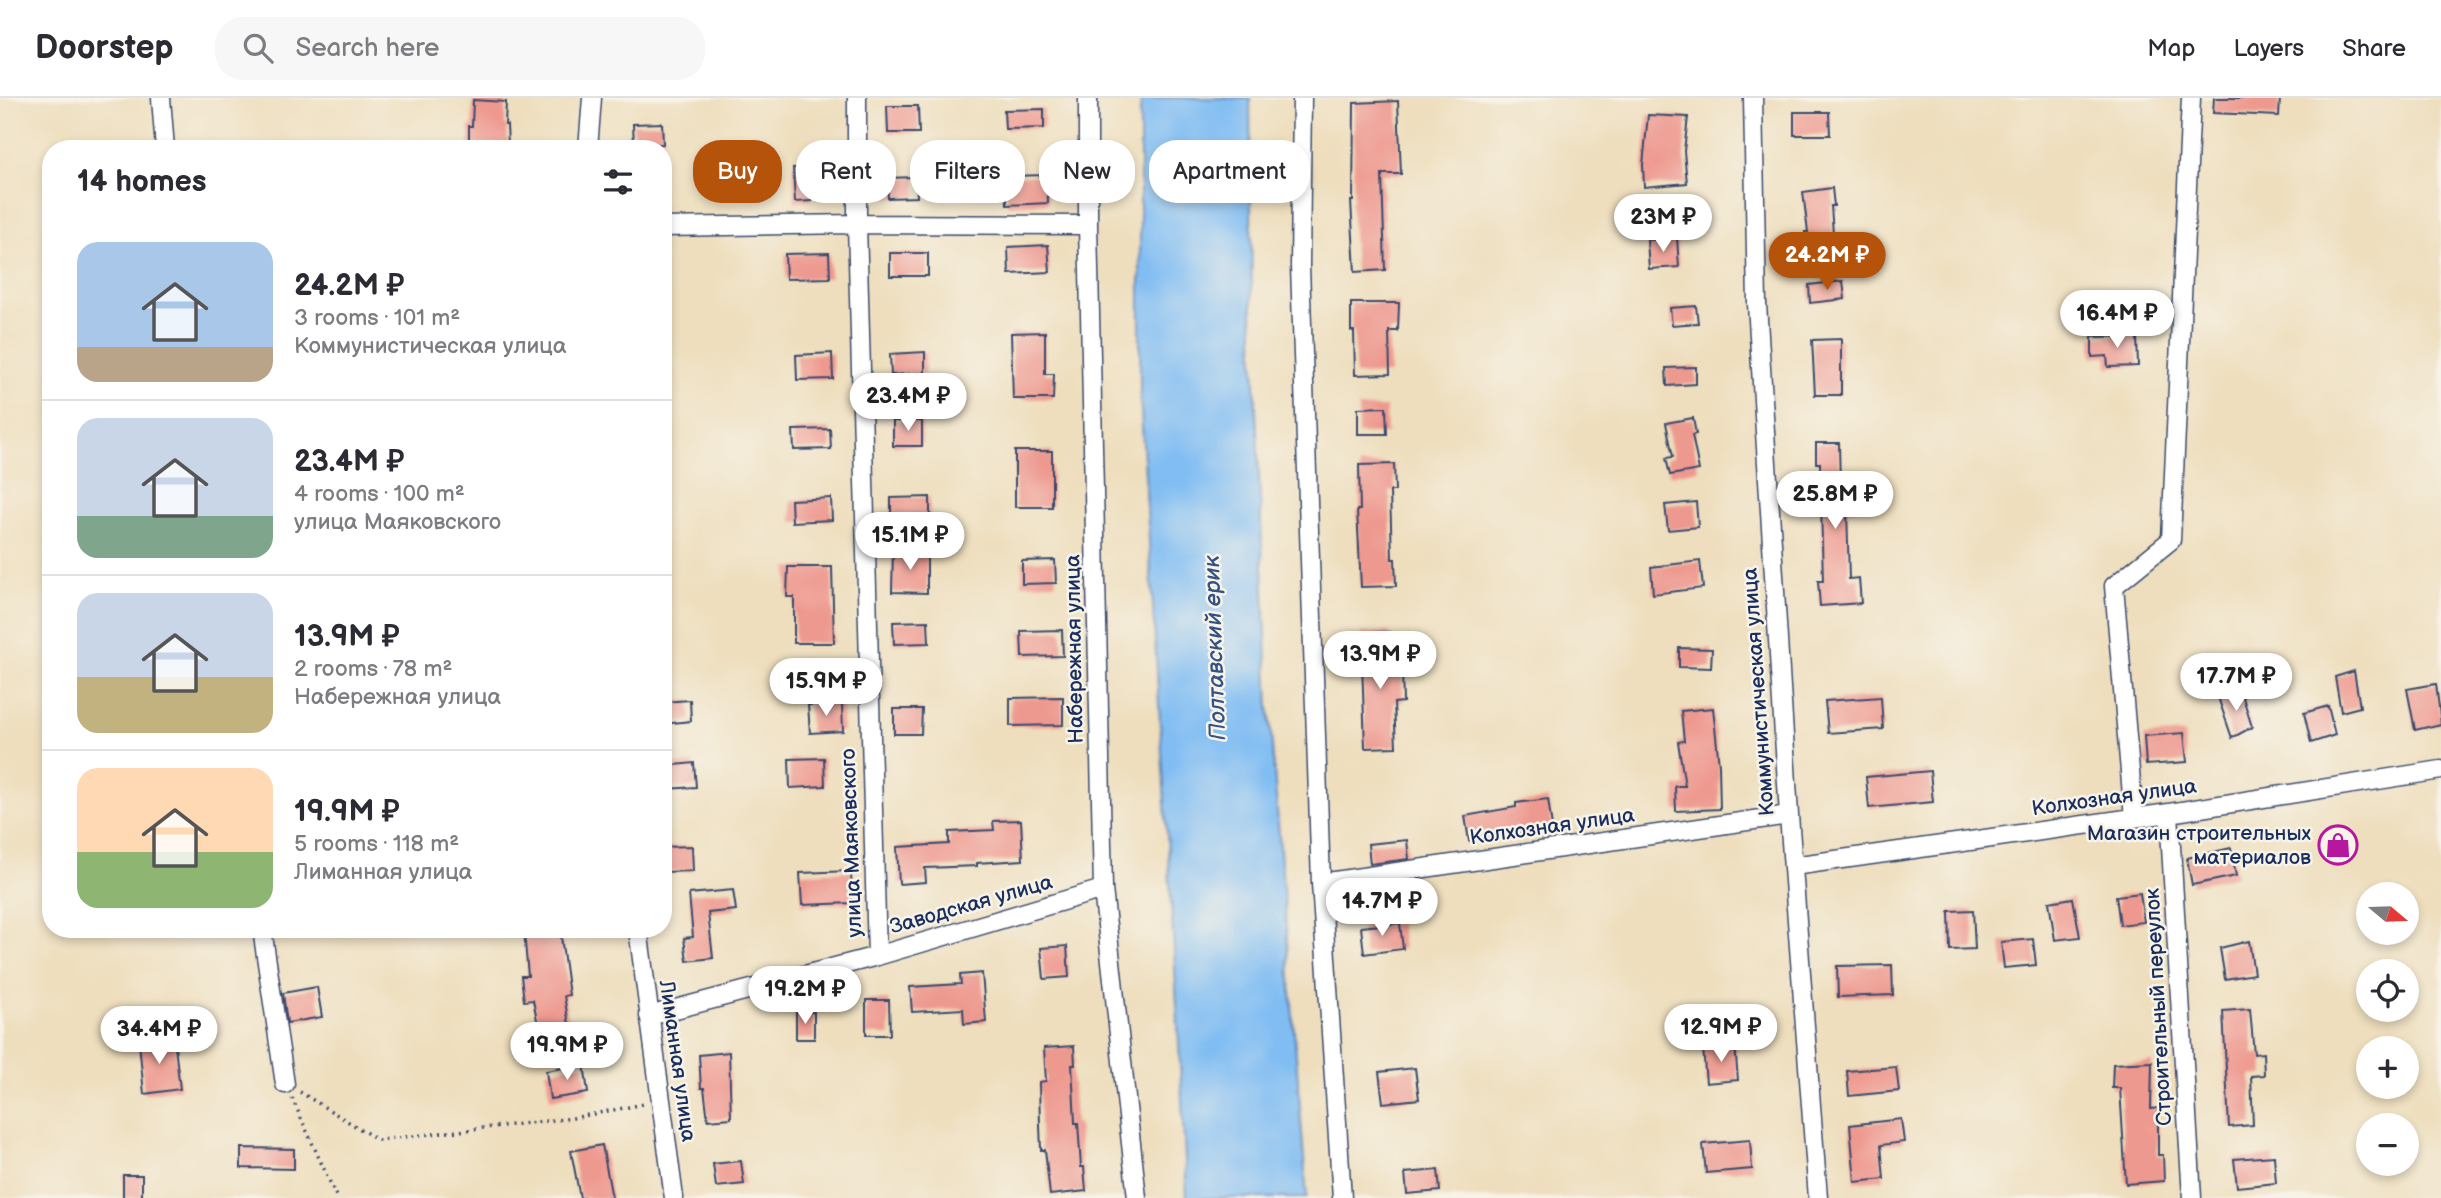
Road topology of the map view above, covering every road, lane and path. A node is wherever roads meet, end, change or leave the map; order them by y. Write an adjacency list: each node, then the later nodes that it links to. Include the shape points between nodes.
1 (161, 98): 8 (street)
2 (592, 98): 9 (street)
3 (857, 98): 10 (street, улица Маяковского)
4 (1088, 98): 11 (street, Набережная улица)
5 (1302, 98): 18 (street, via 1300,266)
6 (1753, 98): 15 (street, Коммунистическая улица, via 1757,304)
7 (2191, 98): 16 (street, via 2171,540 2114,586)
8 (164, 140)
9 (589, 140)
10 (857, 224): 11 (street); 12 (street); 22 (street, улица Маяковского)
11 (1088, 225): 19 (street, Набережная улица)
12 (672, 227)
13 (2441, 770): 14 (street, Колхозная улица)
14 (2169, 813): 16 (street, Колхозная улица); 31 (street, Строительный переулок)
15 (1789, 816): 17 (street, Коммунистическая улица); 18 (street, Колхозная улица)
16 (2134, 818): 17 (street, Колхозная улица)
17 (1793, 866): 30 (street, Коммунистическая улица)
18 (1321, 883): 29 (street)
19 (1102, 889): 22 (street, Заводская улица); 28 (street, Набережная улица)
20 (263, 938): 24 (street)
21 (639, 938): 23 (street, Лиманная улица)
22 (877, 956): 23 (street, Заводская улица)
23 (649, 1016): 25 (street, Лиманная улица)
24 (285, 1084): 25 (path, via 378,1140 573,1118); 26 (path)
25 (661, 1101): 27 (street, Лиманная улица)
26 (337, 1198)
27 (674, 1198)
28 (1137, 1198)
29 (1342, 1198)
30 (1818, 1198)
31 (2192, 1198)

